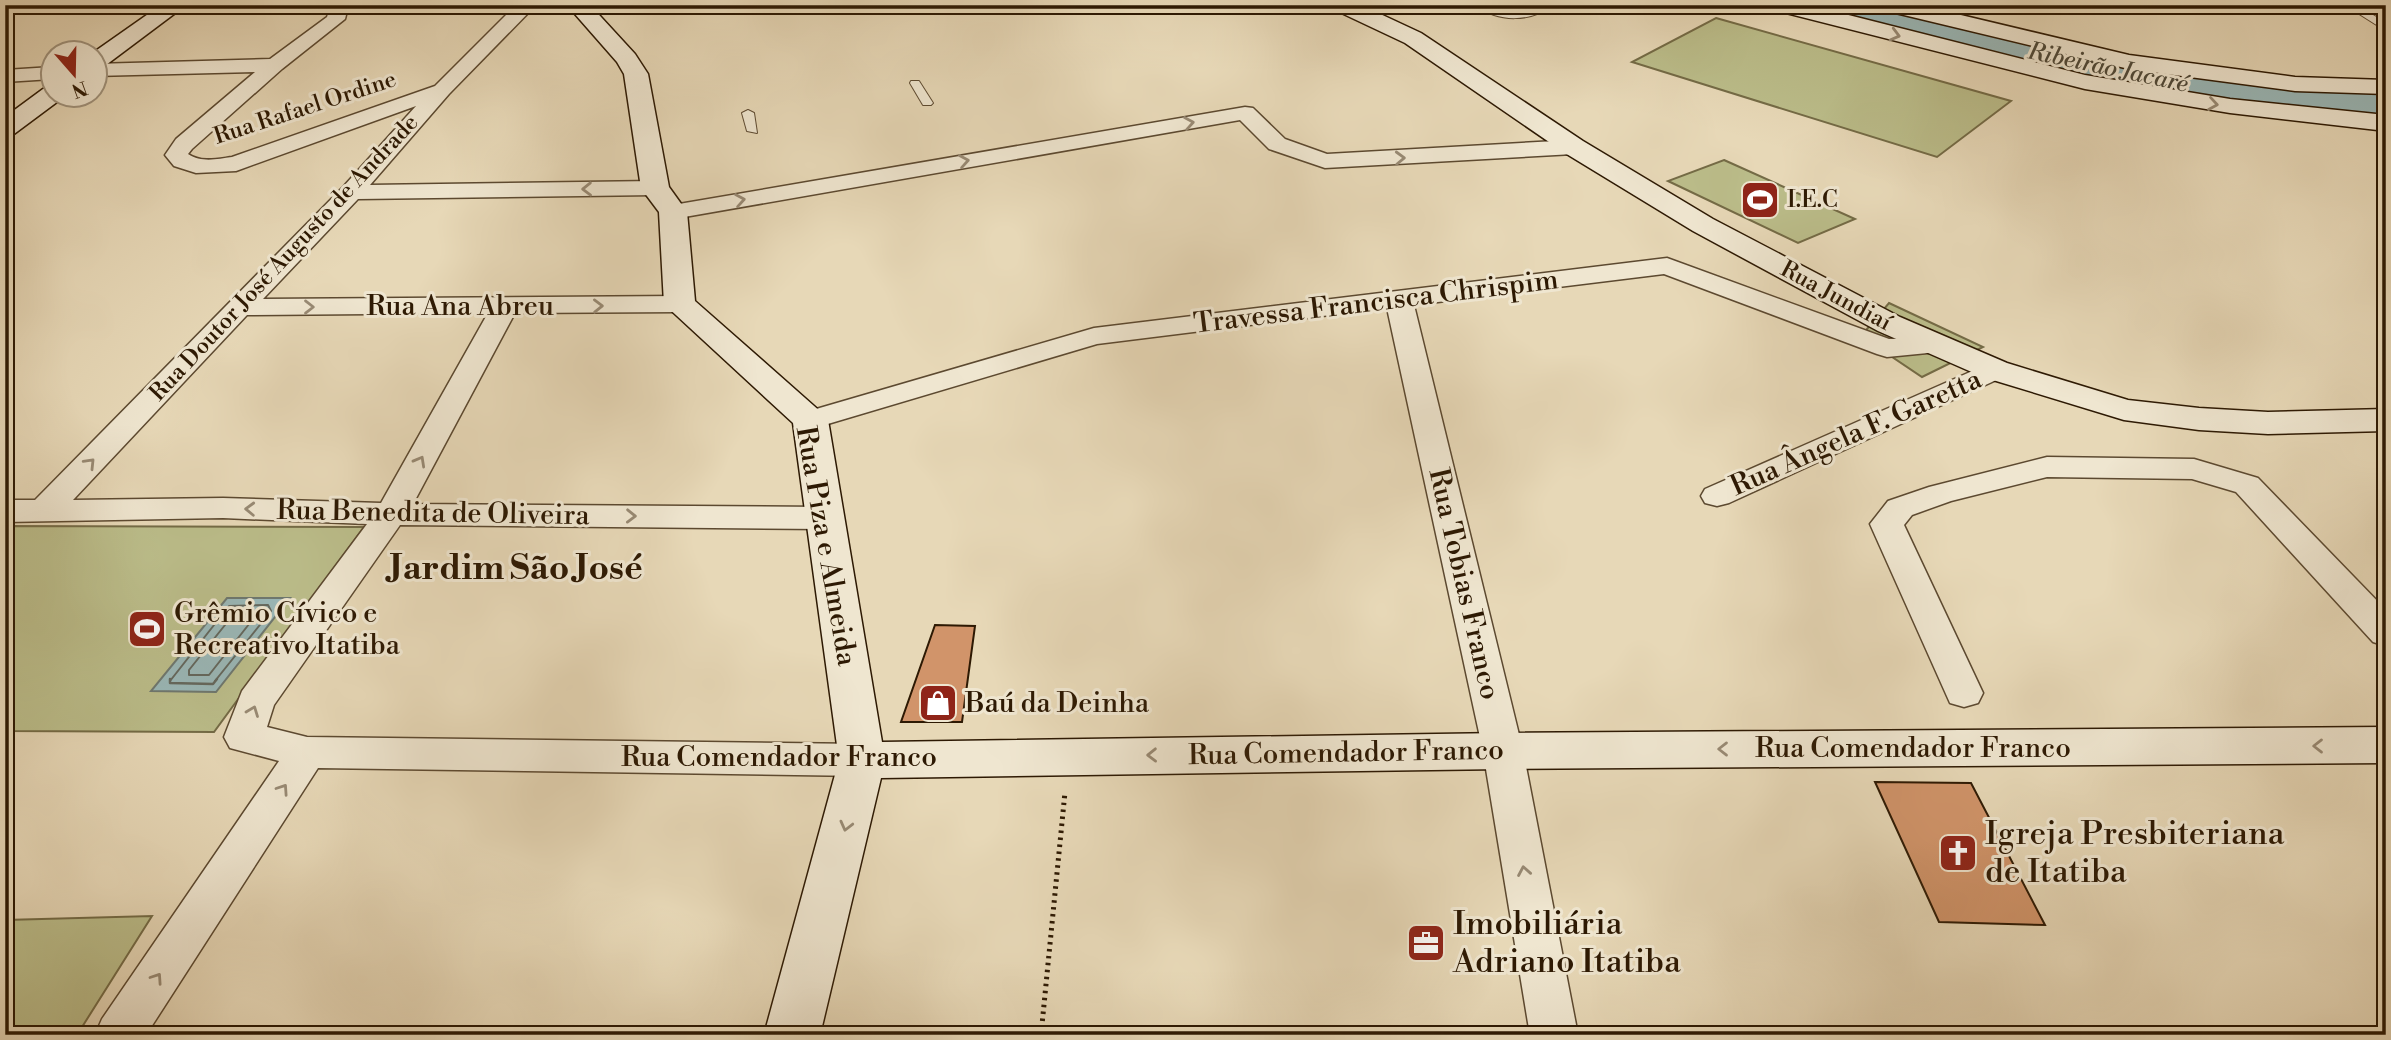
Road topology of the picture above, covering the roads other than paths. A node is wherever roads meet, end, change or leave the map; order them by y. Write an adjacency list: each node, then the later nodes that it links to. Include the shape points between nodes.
1 (175, 5): 12 (main road)
2 (318, 5): 13 (street, Rua Rafael Ordine, via 338,11 336,19)
3 (527, 5): 19 (street, Rua Doutor José Augusto de Andrade)
4 (578, 5): 28 (main road, via 636,74)
5 (1343, 5): 26 (main road, Rua Jundiaí, via 1413,38)
6 (1481, 5): 7 (lane, via 1510,17)
7 (1549, 5)
8 (1782, 5): 23 (main road, one-way to 23, via 2085,82 2230,106)
9 (1891, 5): 18 (main road, via 2129,62 2295,84)
10 (2350, 5): 11 (lane)
11 (2386, 28)
12 (108, 53)
13 (275, 65): 14 (street); 19 (street, Rua Rafael Ordine, via 184,144 176,155 183,163 203,168 236,164)
14 (108, 70)
15 (38, 74): 16 (street)
16 (5, 76)
17 (915, 83): 20 (lane)
18 (2386, 88)
19 (442, 90): 27 (street, Rua Doutor José Augusto de Andrade)
20 (927, 103)
21 (38, 104): 24 (main road)
22 (748, 113): 25 (lane)
23 (2386, 122)
24 (5, 129)
25 (752, 131)
26 (1574, 147): 28 (street, one-way to 26, via 1245,113 1277,144 1325,161); 33 (main road, Rua Jundiaí, via 1703,225 1889,324)
27 (351, 192): 28 (street, one-way to 27); 31 (street, Rua Doutor José Augusto de Andrade)
28 (664, 200): 30 (main road)
29 (1399, 300): 33 (street, Travessa Francisca Chrispim, via 1667,266 1888,348); 35 (street, Travessa Francisca Chrispim, via 1094,336); 45 (street, Rua Tobias Franco)
30 (680, 304): 32 (street, Rua Ana Abreu, one-way to 30); 35 (main road, Rua Piza e Almeida)
31 (240, 307): 32 (street, Rua Ana Abreu, one-way to 32); 39 (street, Rua Doutor José Augusto de Andrade, one-way to 31)
32 (505, 307): 40 (street, one-way to 32)
33 (1938, 345): 34 (main road, Rua Jundiaí)
34 (1995, 370): 36 (main road, Rua Jundiaí, via 2124,410 2186,418 2267,423); 37 (street, Rua Ângela F. Garetta)
35 (810, 420): 41 (main road, Rua Piza e Almeida)
36 (2386, 420)
37 (1717, 496)
38 (5, 512): 39 (street, Rua Benedita de Oliveira)
39 (42, 512): 40 (street, Rua Benedita de Oliveira, one-way to 39, via 223,508)
40 (391, 514): 41 (street, Rua Benedita de Oliveira, one-way to 41); 46 (street, Rua Comendador Franco, one-way to 40, via 244,737 256,701)
41 (824, 518): 47 (main road, Rua Piza e Almeida)
42 (2386, 633): 43 (street, via 2247,485 2194,469 2047,467 1900,508 1887,524)
43 (1964, 692)
44 (2386, 745): 45 (main road, Rua Comendador Franco, one-way to 45)
45 (1503, 751): 47 (main road, Rua Comendador Franco, one-way to 47); 50 (street, Rua Tobias Franco, one-way to 45)
46 (307, 752): 47 (street, Rua Comendador Franco); 48 (street, one-way to 46)
47 (862, 760): 49 (main road, Rua Piza e Almeida, one-way to 49)
48 (119, 1035)
49 (792, 1035)
50 (1554, 1035)

